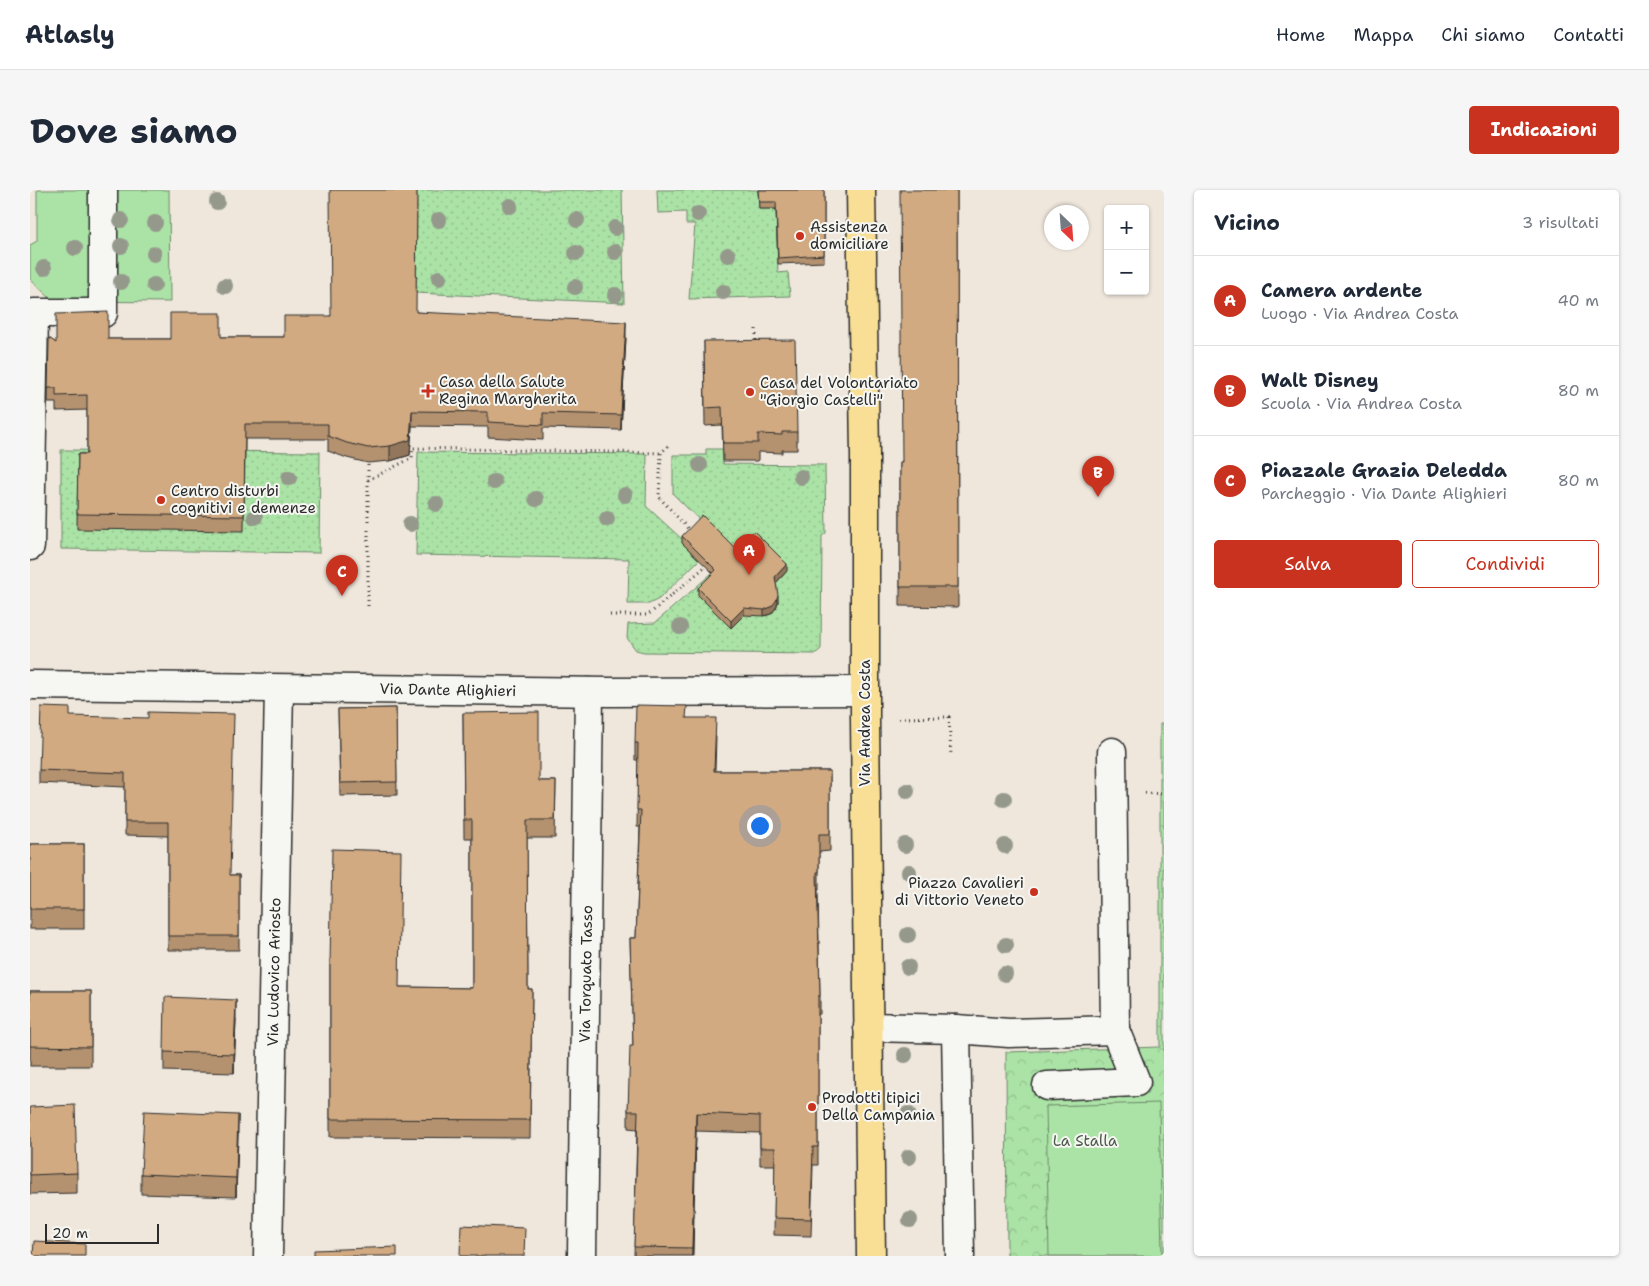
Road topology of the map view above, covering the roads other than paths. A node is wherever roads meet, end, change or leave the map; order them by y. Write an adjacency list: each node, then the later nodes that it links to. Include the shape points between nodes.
1 (103, 190): 3 (street, via 103,313 34,313)
2 (861, 190): 6 (main road, Via Andrea Costa)
3 (30, 546)
4 (30, 685): 5 (street, Via Dante Alighieri)
5 (279, 688): 7 (street, Via Dante Alighieri); 13 (street, Via Ludovico Ariosto)
6 (865, 691): 7 (street, Via Dante Alighieri); 9 (main road, Via Andrea Costa)
7 (589, 692): 14 (street, Via Torquato Tasso)
8 (1112, 752): 11 (street)
9 (868, 1027): 10 (street); 15 (main road, Via Andrea Costa)
10 (956, 1029): 11 (street, via 1009,1033); 16 (street)
11 (1115, 1030): 12 (street, via 1136,1082)
12 (1048, 1086)
13 (268, 1256)
14 (582, 1256)
15 (871, 1256)
16 (960, 1256)

